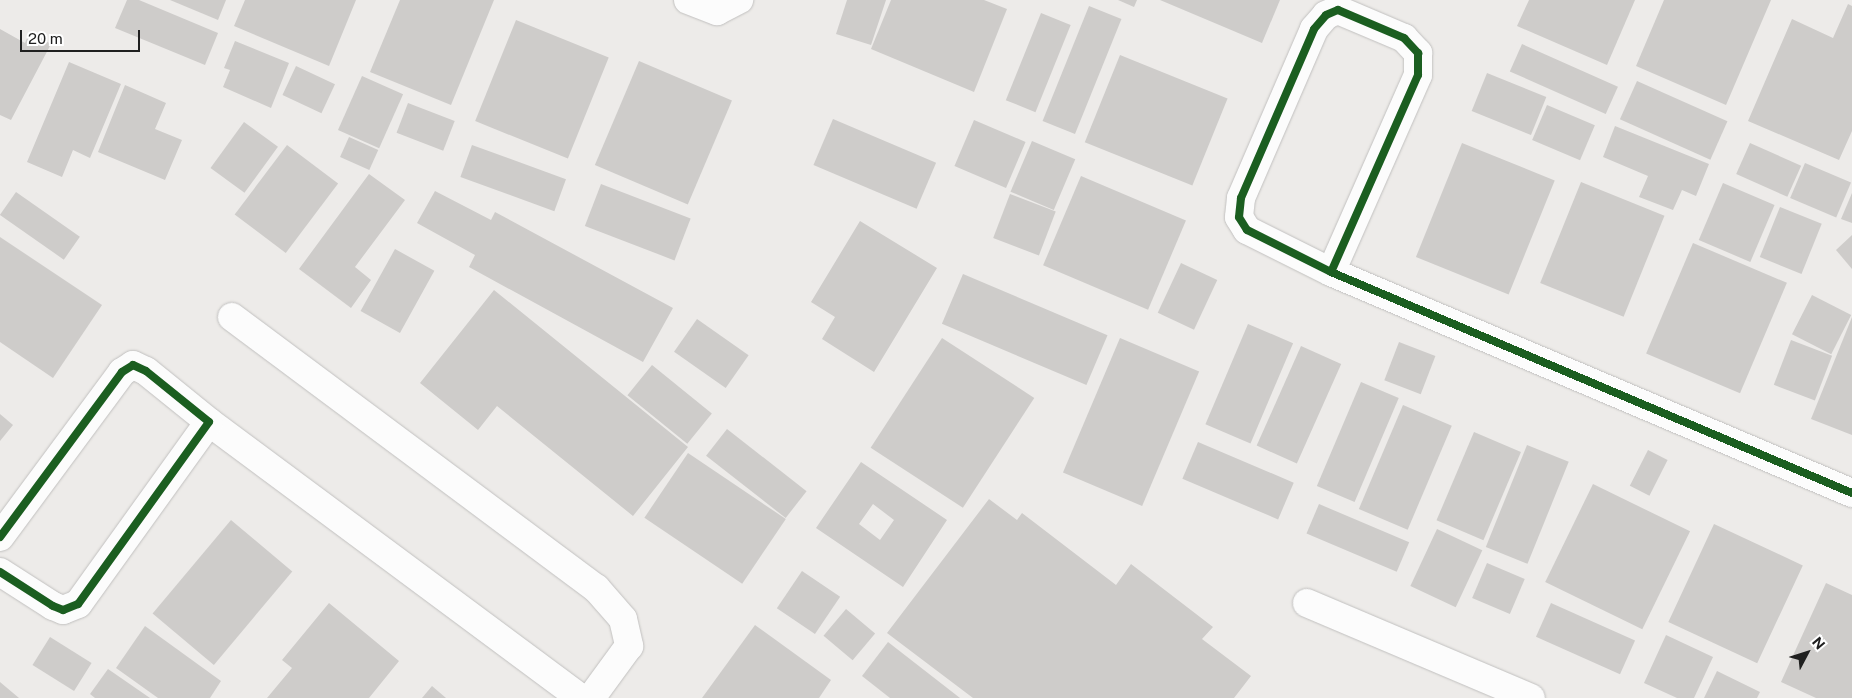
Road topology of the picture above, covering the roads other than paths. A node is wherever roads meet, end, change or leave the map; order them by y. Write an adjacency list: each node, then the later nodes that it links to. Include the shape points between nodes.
1 (688, 0): 2 (street, via 717,11)
2 (739, 0)
3 (1331, 272): 3 (street, via 1247,230 1239,217 1241,198 1314,29 1326,15 1338,10 1404,38 1418,54 1418,75); 6 (street)
4 (232, 317): 11 (street, via 596,588 623,619 629,646)
5 (209, 422): 7 (street, via 146,371 133,365 122,372); 8 (street, via 78,604 63,610 53,606); 10 (street)
6 (1852, 493)
7 (0, 537)
8 (0, 572)
9 (1307, 603): 12 (street)
10 (580, 698)
11 (591, 698)
12 (1531, 698)

